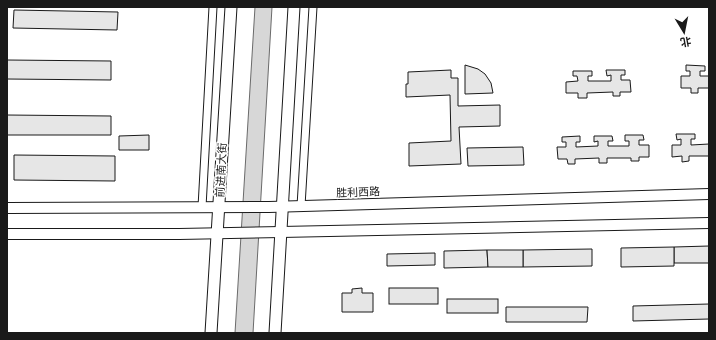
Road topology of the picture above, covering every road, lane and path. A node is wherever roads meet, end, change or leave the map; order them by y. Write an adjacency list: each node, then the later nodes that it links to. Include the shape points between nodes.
1 (213, 7): 8 (street)
2 (230, 7): 9 (main road, 前进南大街)
3 (294, 7): 6 (main road)
4 (313, 7): 7 (street)
5 (709, 194): 7 (main road, 胜利西路)
6 (283, 206): 7 (main road, 胜利西路); 9 (main road, 胜利西路); 12 (main road)
7 (301, 206)
8 (202, 207): 9 (main road, 胜利西路); 10 (main road, 胜利西路)
9 (219, 207): 13 (main road, 前进南大街)
10 (7, 208)
11 (709, 223): 12 (main road)
12 (281, 232): 13 (main road); 16 (main road)
13 (217, 233): 14 (main road); 15 (main road, 前进南大街)
14 (7, 234)
15 (211, 333)
16 (275, 333)

